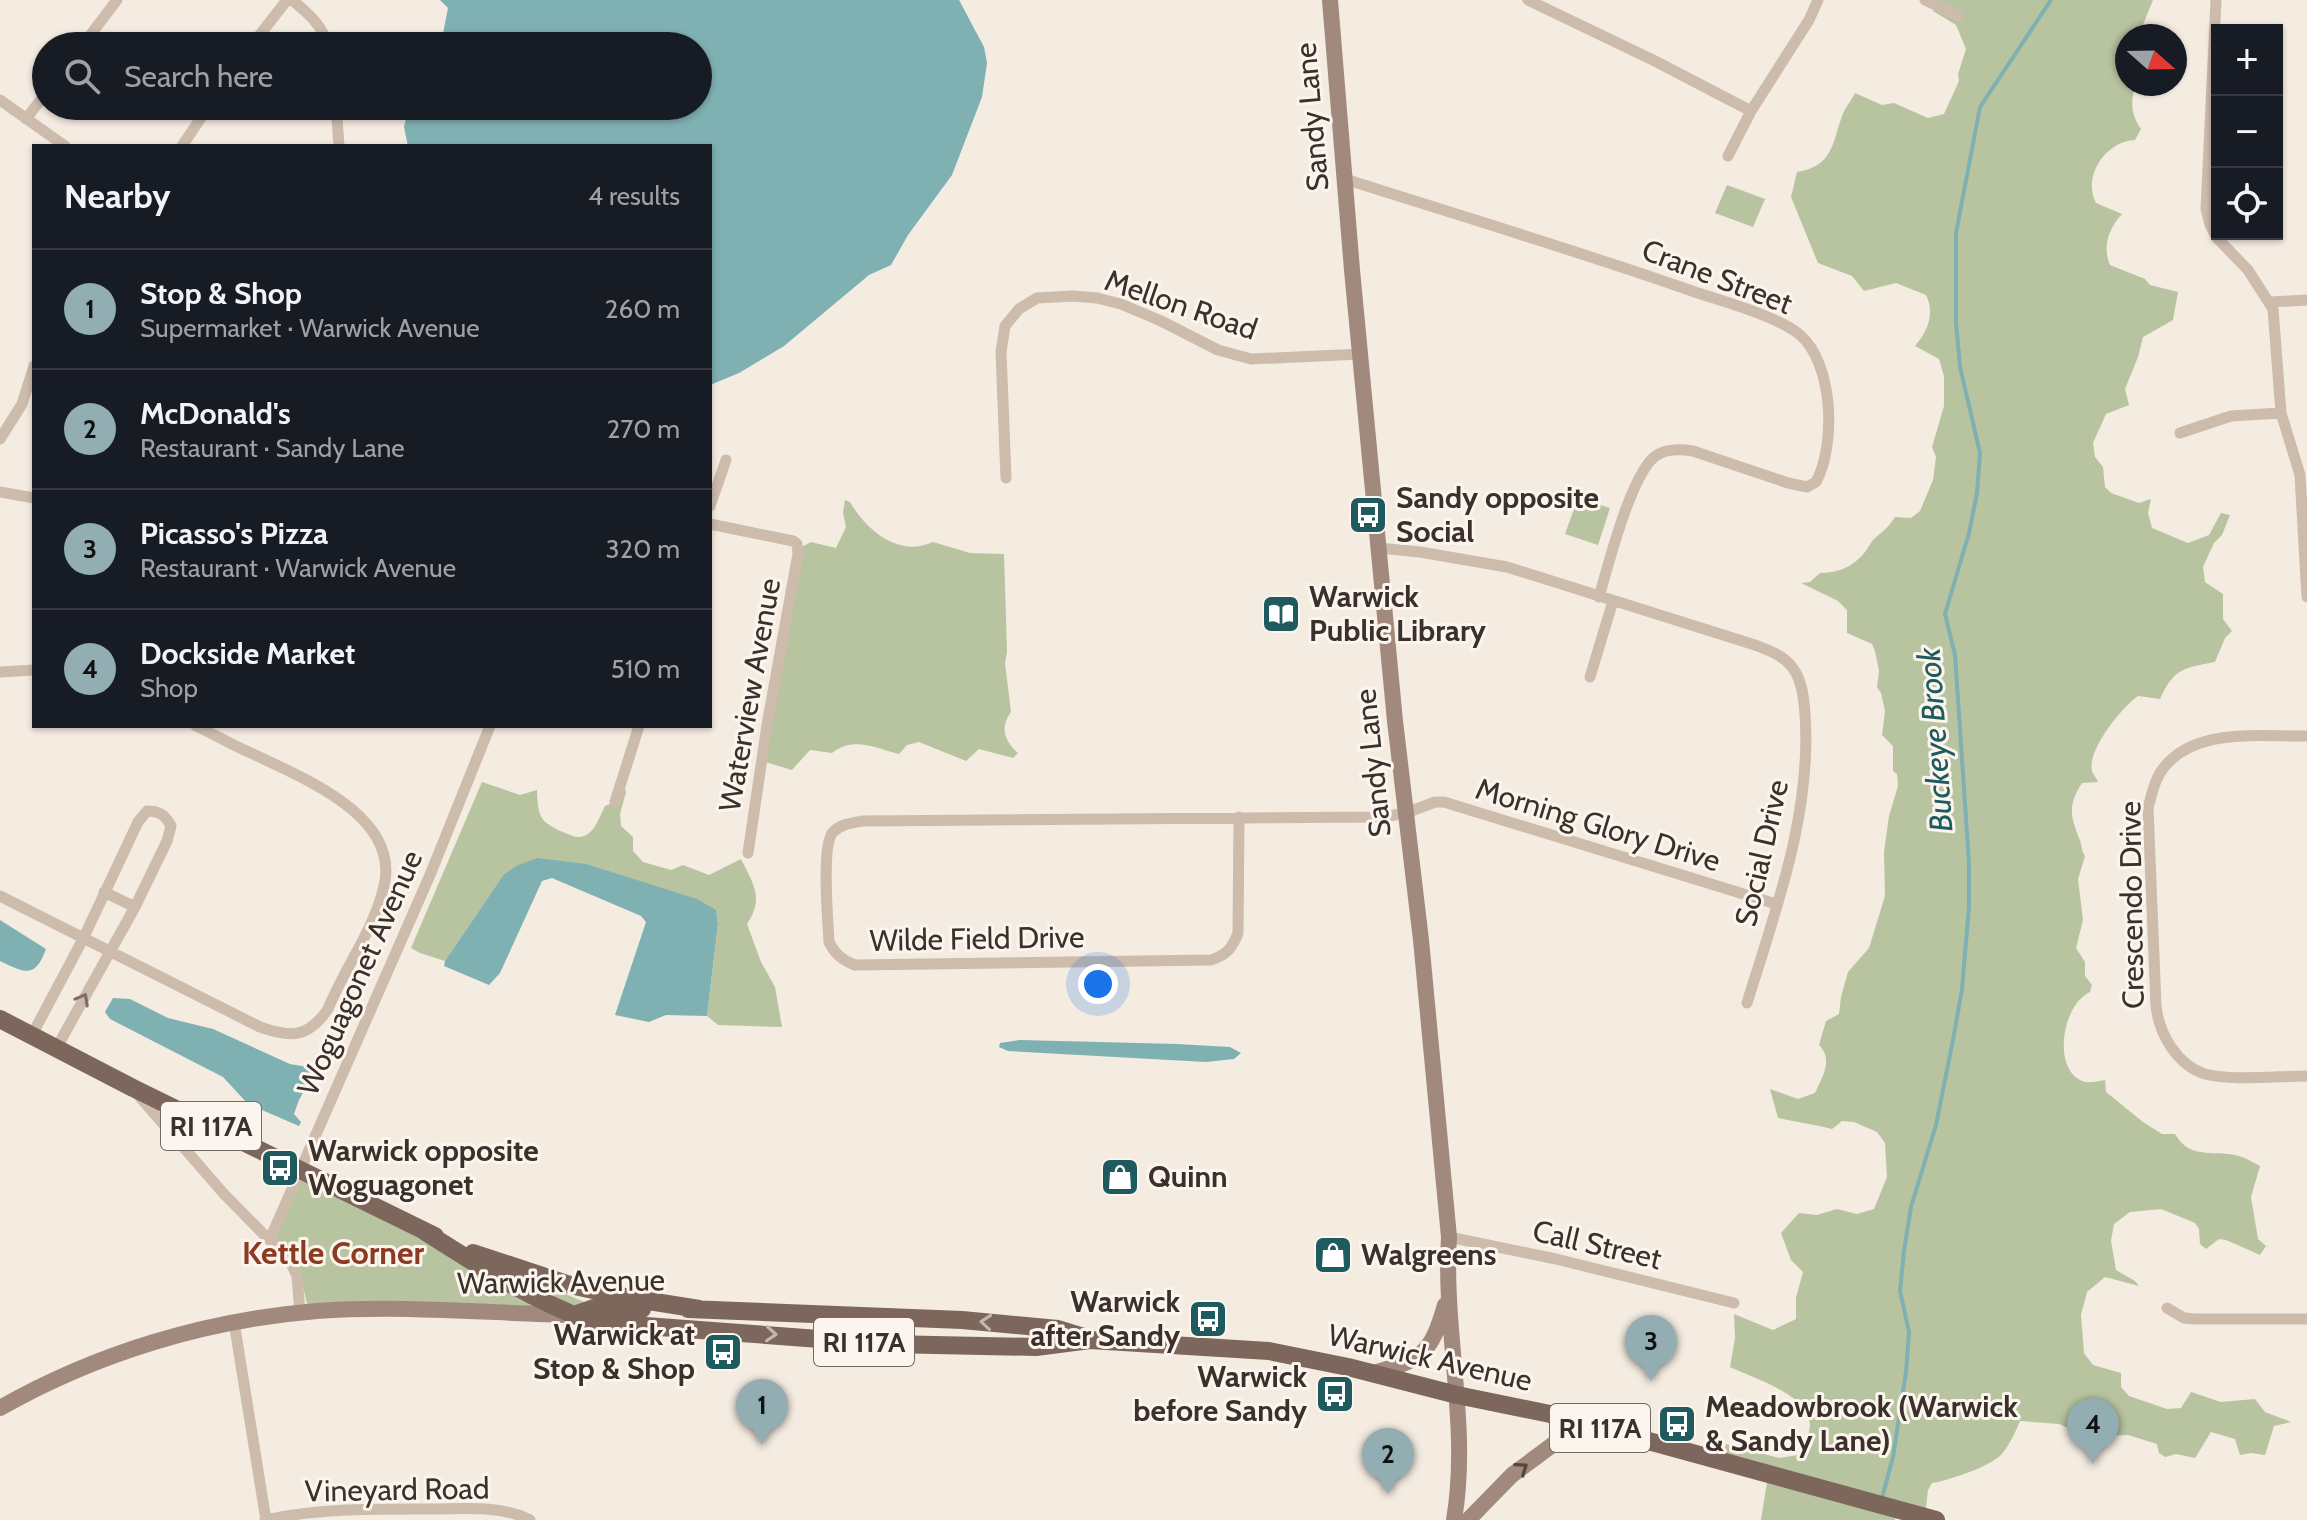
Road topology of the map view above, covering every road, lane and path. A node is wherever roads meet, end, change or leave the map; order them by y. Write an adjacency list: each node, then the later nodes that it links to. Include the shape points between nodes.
1 (117, 0): 9 (street)
2 (289, 0): 10 (street); 11 (street)
3 (1330, 0): 22 (main road, Sandy Lane)
4 (1528, 0): 14 (street)
5 (1818, 0): 14 (street)
6 (1925, 0): 8 (street)
7 (2216, 0): 24 (street, via 2206,209 2217,238)
8 (1959, 16)
9 (93, 32)
10 (263, 32)
11 (323, 32)
12 (0, 100): 15 (street)
13 (32, 111): 15 (street)
14 (1751, 111): 21 (street)
15 (26, 119): 18 (street)
16 (200, 120): 19 (street)
17 (337, 120): 20 (street)
18 (62, 144)
19 (183, 144)
20 (339, 144)
21 (1728, 156)
22 (1345, 179): 25 (main road, Sandy Lane); 37 (street, Crane Street, via 1752,312 1799,334 1815,354 1824,376 1829,431 1816,482 1807,487 1788,483 1693,451 1656,455 1636,486)
23 (2307, 300): 24 (street)
24 (2270, 302): 27 (street)
25 (1361, 354): 31 (street, Mellon Road, via 1251,359 1218,350 1121,304 1060,295 1037,298 1005,326 1001,352); 36 (main road, Sandy Lane)
26 (32, 372): 29 (street, via 22,404)
27 (2281, 413): 28 (street, via 2231,416); 38 (street, via 2300,475)
28 (2180, 433)
29 (0, 439)
30 (726, 460): 34 (street)
31 (1006, 478)
32 (0, 492): 33 (street)
33 (32, 498)
34 (712, 500)
35 (712, 524): 50 (street, Waterview Avenue, via 797,544)
36 (1379, 548): 37 (street, Social Drive, via 1507,567); 48 (main road, Sandy Lane)
37 (1599, 597): 39 (street, Social Drive)
38 (2307, 597)
39 (1613, 601): 42 (street); 53 (street, Social Drive, via 1774,652 1792,667 1804,704 1806,773)
40 (32, 670): 41 (street)
41 (0, 672)
42 (1590, 677)
43 (200, 728): 56 (street, via 305,779 365,821 385,859 378,909 328,1009 304,1032 282,1035 260,1027)
44 (489, 728): 63 (street, Woguagonet Avenue)
45 (638, 728): 47 (street)
46 (2307, 736): 61 (street, Crescendo Drive, via 2228,738 2193,745 2166,765 2148,808 2157,1017 2175,1054 2208,1075)
47 (615, 802)
48 (1406, 813): 49 (street, Wilde Field Drive); 53 (street, Morning Glory Drive, via 1444,802); 65 (main road, Sandy Lane)
49 (1239, 817): 49 (street, Wilde Field Drive, via 1238,933 1233,947 1211,960 864,965 843,961 829,942 827,849 829,837 845,824)
50 (748, 853)
51 (104, 892): 54 (street); 54 (street, via 138,822 147,811 157,811 171,826); 55 (street)
52 (0, 896): 55 (street)
53 (1776, 904): 57 (street, Social Drive)
54 (135, 907): 56 (street)
55 (83, 939): 56 (street); 59 (street)
56 (109, 951): 60 (street, one-way to 56)
57 (1747, 1003)
58 (0, 1019): 59 (main road, RI 117A)
59 (32, 1035): 60 (main road, RI 117A)
60 (57, 1047): 62 (main road, RI 117A)
61 (2307, 1076)
62 (133, 1088): 63 (main road, RI 117A); 66 (street)
63 (299, 1170): 64 (main road, RI 117A); 66 (street, Woguagonet Avenue)
64 (424, 1231): 70 (main road, RI 117A, via 570,1285); 72 (main road, RI 117A, via 487,1271)
65 (1449, 1237): 67 (main road, Sandy Lane); 68 (street, Call Street)
66 (270, 1239): 71 (street, via 297,1276)
67 (1448, 1295): 76 (main road, via 1437,1334 1421,1354); 77 (main road, Sandy Lane)
68 (1734, 1303)
69 (2167, 1308): 73 (street, via 2195,1319)
70 (699, 1309): 72 (main road, Warwick Avenue, via 594,1308); 75 (main road, Warwick Avenue / RI 117A, one-way to 70, via 1058,1329 962,1320)
71 (300, 1313): 72 (main road, Warwick Avenue, via 426,1310); 74 (main road, Warwick Avenue)
72 (583, 1318): 75 (main road, Warwick Avenue / RI 117A, one-way to 75, via 932,1345 1036,1347)
73 (2307, 1319)
74 (234, 1322): 78 (main road, Warwick Avenue, via 162,1339 80,1368); 80 (street)
75 (1090, 1340): 76 (main road, Warwick Avenue / RI 117A, via 1268,1351)
76 (1373, 1373): 77 (main road, Warwick Avenue / RI 117A)
77 (1457, 1395): 79 (main road, Warwick Avenue / RI 117A); 82 (main road, Sandy Lane, via 1460,1467)
78 (0, 1408)
79 (1582, 1423): 83 (main road, one-way to 79, via 1512,1475); 84 (main road, Warwick Avenue / RI 117A)
80 (265, 1520): 81 (street, Vineyard Road, via 352,1509 454,1508)
81 (530, 1520)
82 (1454, 1520)
83 (1468, 1520)
84 (1936, 1520)

